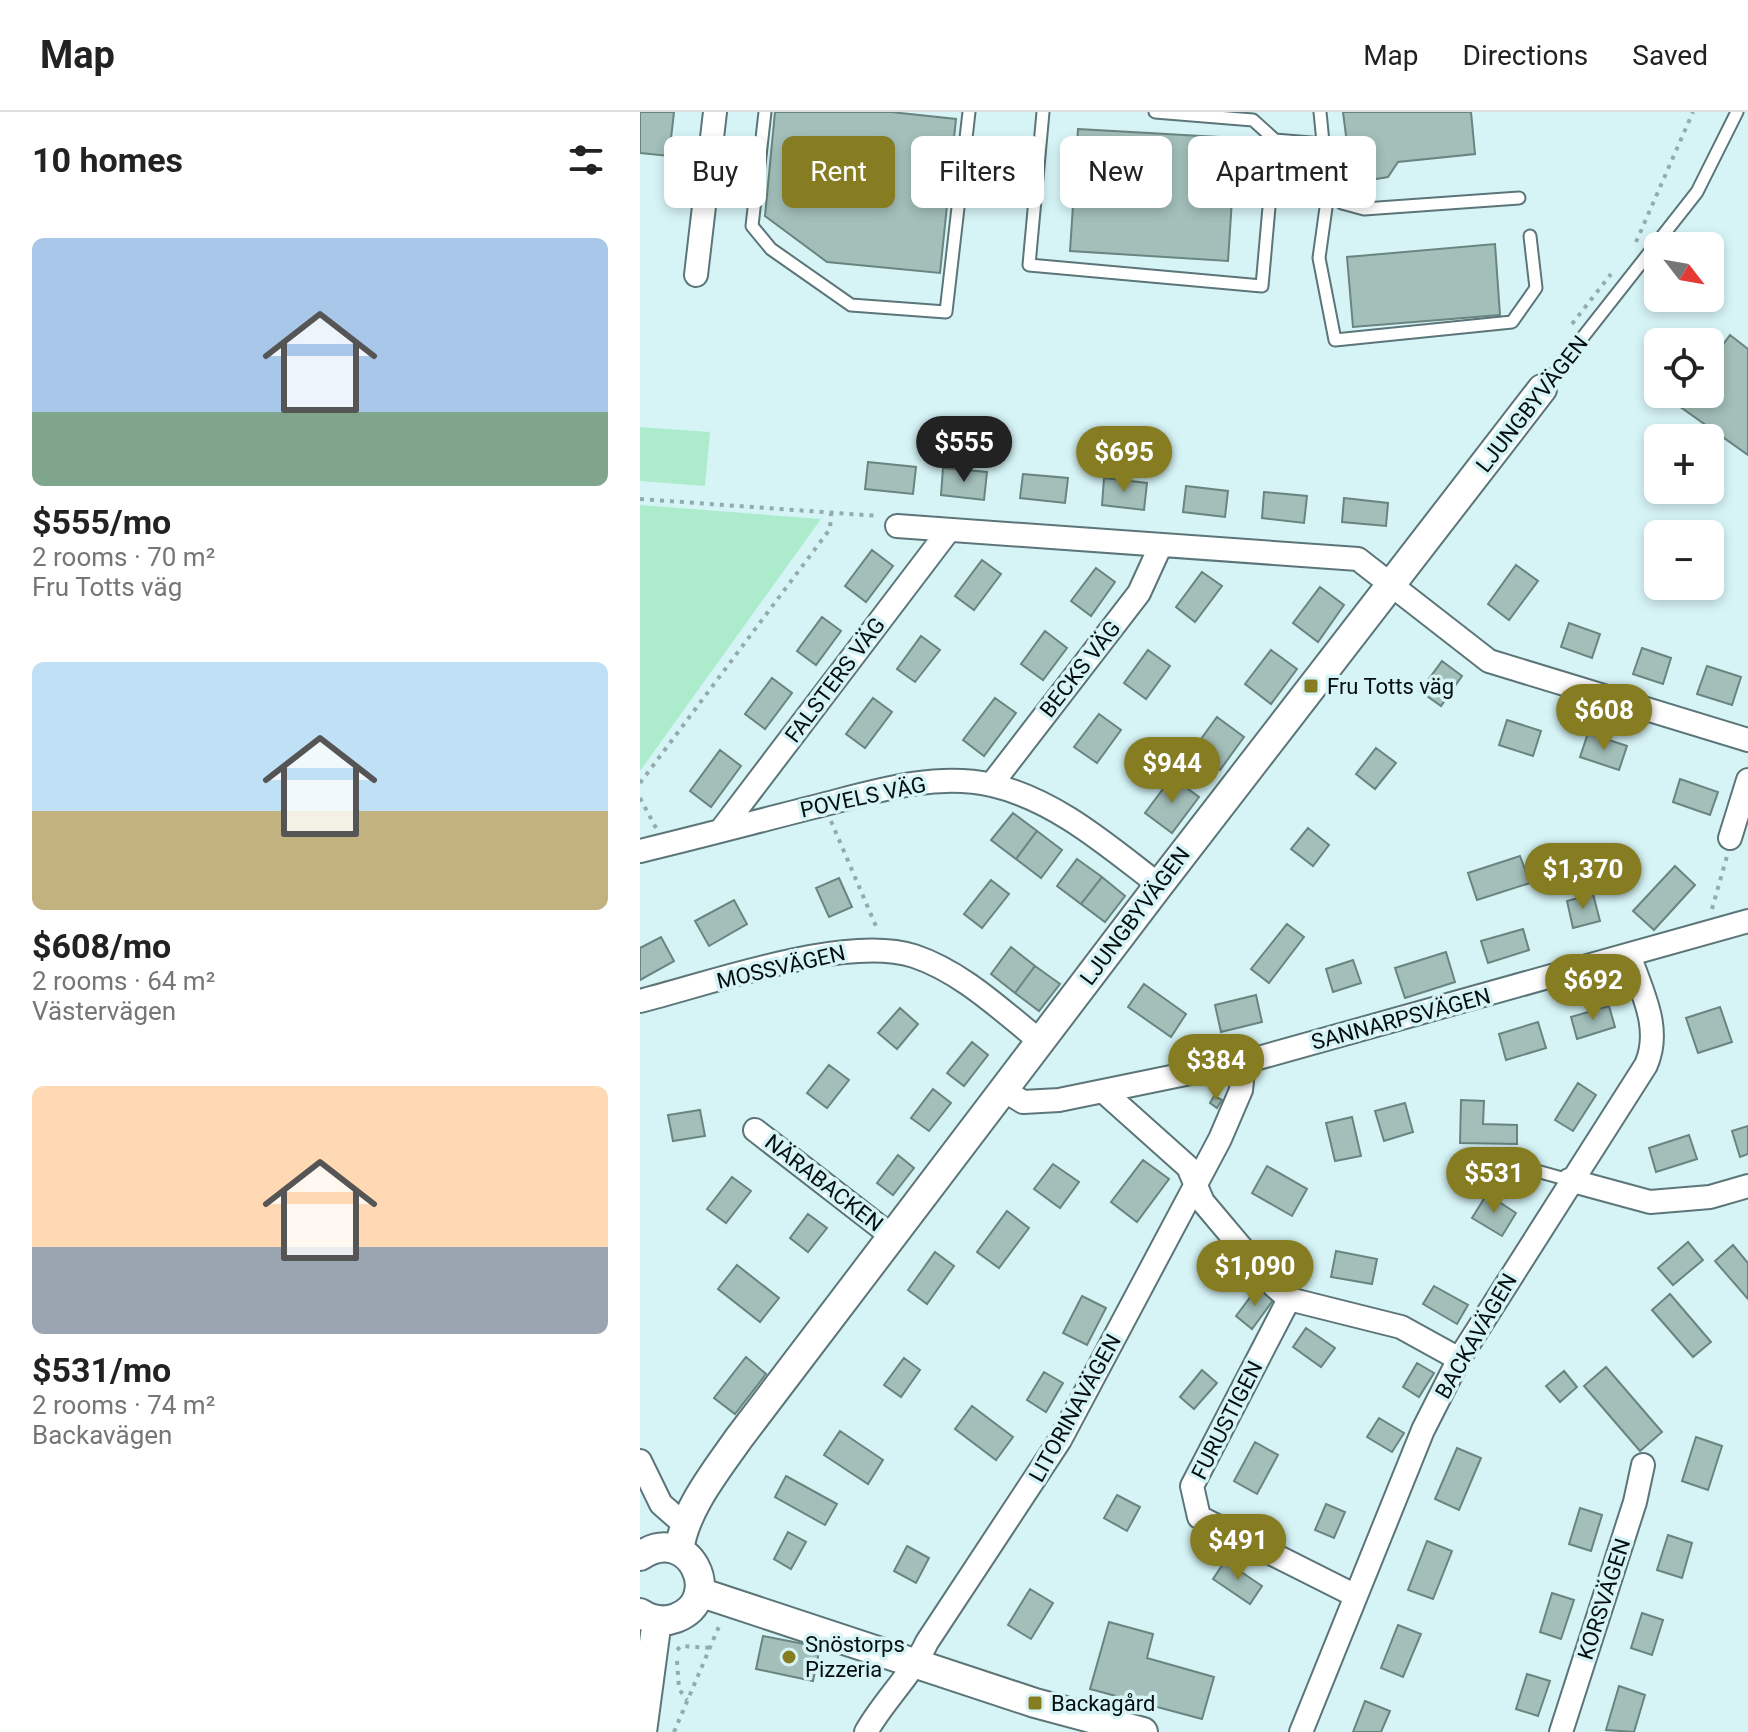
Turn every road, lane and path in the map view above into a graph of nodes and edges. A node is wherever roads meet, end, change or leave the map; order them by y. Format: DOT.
graph roads {
  1 [pos="715,112"];
  2 [pos="765,112"];
  3 [pos="969,112"];
  4 [pos="1043,112"];
  5 [pos="1155,112"];
  6 [pos="1320,112"];
  7 [pos="1693,112"];
  8 [pos="1737,112"];
  9 [pos="712,136"];
  10 [pos="762,136"];
  11 [pos="1271,136"];
  12 [pos="1322,136"];
  13 [pos="1519,198"];
  14 [pos="704,208"];
  15 [pos="753,208"];
  16 [pos="1269,208"];
  17 [pos="1326,208"];
  18 [pos="1360,208"];
  19 [pos="1530,236"];
  20 [pos="1627,254"];
  21 [pos="1617,266"];
  22 [pos="696,275"];
  23 [pos="1569,328"];
  24 [pos="1542,389"];
  25 [pos="640,499"];
  26 [pos="831,514"];
  27 [pos="897,526"];
  28 [pos="949,530"];
  29 [pos="1160,547"];
  30 [pos="1391,583"];
  31 [pos="1748,740"];
  32 [pos="1748,780"];
  33 [pos="640,783"];
  34 [pos="991,785"];
  35 [pos="640,798"];
  36 [pos="825,804"];
  37 [pos="721,830"];
  38 [pos="1730,838"];
  39 [pos="665,845"];
  40 [pos="640,851"];
  41 [pos="1159,885"];
  42 [pos="1748,921"];
  43 [pos="1713,930"];
  44 [pos="882,950"];
  45 [pos="1630,957"];
  46 [pos="640,1001"];
  47 [pos="1040,1041"];
  48 [pos="1244,1062"];
  49 [pos="1005,1091"];
  50 [pos="1103,1091"];
  51 [pos="755,1130"];
  52 [pos="1501,1161"];
  53 [pos="1569,1180"];
  54 [pos="1196,1185"];
  55 [pos="1748,1186"];
  56 [pos="893,1237"];
  57 [pos="1289,1299"];
  58 [pos="1459,1359"];
  59 [pos="640,1461"];
  60 [pos="1643,1465"];
  61 [pos="683,1538"];
  62 [pos="640,1556"];
  63 [pos="699,1592"];
  64 [pos="1354,1595"];
  65 [pos="649,1617"];
  66 [pos="917,1665"];
  67 [pos="687,1700"];
  68 [pos="642,1732"];
  69 [pos="674,1732"];
  70 [pos="866,1732"];
  71 [pos="1143,1732"];
  72 [pos="1301,1732"];
  73 [pos="1561,1732"];
  1 -- 9 [label="street"];
  2 -- 10 [label="lane"];
  3 -- 15 [label="lane"];
  4 -- 16 [label="lane"];
  5 -- 11 [label="lane"];
  6 -- 12 [label="lane"];
  7 -- 20 [label="path"];
  8 -- 24 [label="lane, LJUNGBYVÄGEN"];
  13 -- 18 [label="lane"];
  14 -- 22 [label="street"];
  17 -- 19 [label="lane"];
  21 -- 23 [label="path"];
  24 -- 30 [label="street, LJUNGBYVÄGEN"];
  25 -- 26 [label="path"];
  26 -- 27 [label="path"];
  26 -- 33 [label="path"];
  27 -- 28 [label="street"];
  28 -- 29 [label="street"];
  28 -- 37 [label="street, FALSTERS VÄG"];
  29 -- 30 [label="street"];
  29 -- 34 [label="street, BECKS VÄG"];
  30 -- 31 [label="street"];
  30 -- 41 [label="street, LJUNGBYVÄGEN"];
  32 -- 38 [label="street"];
  34 -- 36 [label="street, POVELS VÄG"];
  34 -- 41 [label="street, POVELS VÄG"];
  35 -- 39 [label="path"];
  36 -- 37 [label="street, POVELS VÄG"];
  36 -- 44 [label="path"];
  37 -- 39 [label="street, POVELS VÄG"];
  38 -- 43 [label="path"];
  39 -- 40 [label="street, POVELS VÄG"];
  41 -- 47 [label="street, LJUNGBYVÄGEN"];
  42 -- 43 [label="street, SANNARPSVÄGEN"];
  43 -- 45 [label="street, SANNARPSVÄGEN"];
  44 -- 46 [label="street, MOSSVÄGEN"];
  44 -- 47 [label="street, MOSSVÄGEN"];
  45 -- 48 [label="street, SANNARPSVÄGEN"];
  45 -- 53 [label="street, BACKAVÄGEN"];
  47 -- 49 [label="street, LJUNGBYVÄGEN"];
  48 -- 50 [label="street, SANNARPSVÄGEN"];
  48 -- 54 [label="street, LITORINAVÄGEN"];
  49 -- 50 [label="street, SANNARPSVÄGEN"];
  49 -- 56 [label="street, LJUNGBYVÄGEN"];
  50 -- 54 [label="street"];
  51 -- 56 [label="street, NÄRABACKEN"];
  52 -- 53 [label="lane"];
  53 -- 55 [label="street"];
  53 -- 58 [label="street, BACKAVÄGEN"];
  54 -- 57 [label="street"];
  54 -- 66 [label="street, LITORINAVÄGEN"];
  56 -- 61 [label="street, LJUNGBYVÄGEN"];
  57 -- 58 [label="street"];
  57 -- 64 [label="street, FURUSTIGEN"];
  58 -- 64 [label="street, BACKAVÄGEN"];
  59 -- 61 [label="street"];
  60 -- 73 [label="street, KORSVÄGEN"];
  61 -- 62 [label="street"];
  61 -- 63 [label="street"];
  63 -- 65 [label="street"];
  63 -- 66 [label="street"];
  64 -- 72 [label="street, BACKAVÄGEN"];
  65 -- 68 [label="street"];
  66 -- 70 [label="street, LITORINAVÄGEN"];
  66 -- 71 [label="street"];
  67 -- 67 [label="path"];
  67 -- 69 [label="path"];
}
